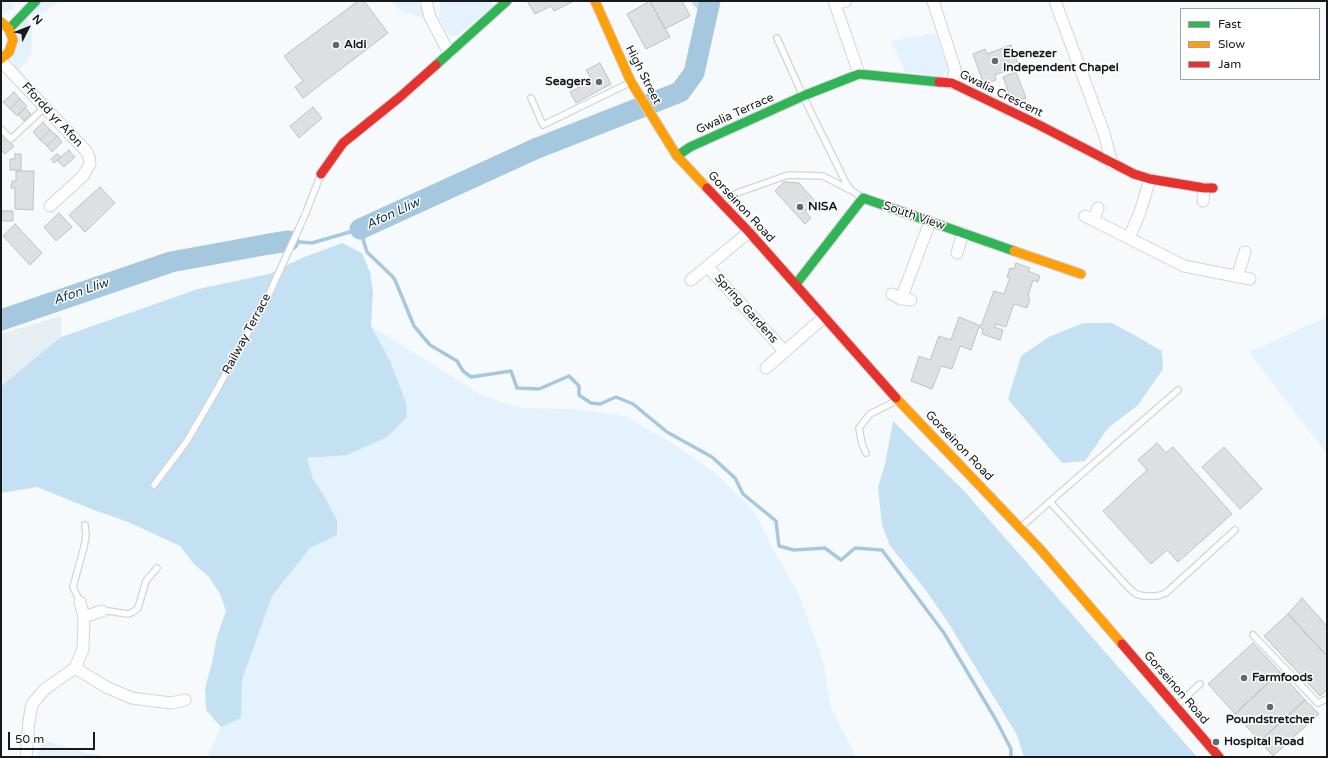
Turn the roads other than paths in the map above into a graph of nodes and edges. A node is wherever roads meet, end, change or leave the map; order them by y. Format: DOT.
graph roads {
  1 [pos="36,1"];
  2 [pos="426,1"];
  3 [pos="507,1"];
  4 [pos="595,1"];
  5 [pos="933,1"];
  6 [pos="1055,1"];
  7 [pos="838,2"];
  8 [pos="1,22"];
  9 [pos="9,29"];
  10 [pos="777,38"];
  11 [pos="449,53"];
  12 [pos="1,60"];
  13 [pos="859,74"];
  14 [pos="952,83"];
  15 [pos="633,86"];
  16 [pos="804,96"];
  17 [pos="531,98"];
  18 [pos="44,108"];
  19 [pos="1,129"];
  20 [pos="677,156"];
  21 [pos="1112,164"];
  22 [pos="321,174"];
  23 [pos="1150,179"];
  24 [pos="1209,188"];
  25 [pos="851,190"];
  26 [pos="863,198"];
  27 [pos="1203,201"];
  28 [pos="722,202"];
  29 [pos="50,206"];
  30 [pos="1098,208"];
  31 [pos="930,222"];
  32 [pos="750,232"];
  33 [pos="963,234"];
  34 [pos="1129,238"];
  35 [pos="1244,252"];
  36 [pos="957,253"];
  37 [pos="707,266"];
  38 [pos="1081,274"];
  39 [pos="1237,277"];
  40 [pos="1250,279"];
  41 [pos="691,280"];
  42 [pos="796,284"];
  43 [pos="901,298"];
  44 [pos="824,317"];
  45 [pos="785,352"];
  46 [pos="766,368"];
  47 [pos="1178,390"];
  48 [pos="898,400"];
  49 [pos="866,453"];
  50 [pos="154,484"];
  51 [pos="1050,502"];
  52 [pos="86,525"];
  53 [pos="1020,528"];
  54 [pos="1235,530"];
  55 [pos="157,568"];
  56 [pos="80,602"];
  57 [pos="102,611"];
  58 [pos="84,617"];
  59 [pos="1253,635"];
  60 [pos="75,668"];
  61 [pos="1200,684"];
  62 [pos="1327,698"];
  63 [pos="185,700"];
  64 [pos="1176,706"];
  65 [pos="26,757"];
  66 [pos="1219,757"];
  1 -- 9 [label="street"];
  2 -- 11 [label="street"];
  3 -- 11 [label="street"];
  4 -- 15 [label="street, High Street"];
  5 -- 14 [label="street"];
  6 -- 21 [label="street"];
  7 -- 13 [label="street"];
  8 -- 9 [label="street"];
  9 -- 12 [label="street"];
  10 -- 16 [label="lane"];
  11 -- 22 [label="street"];
  12 -- 18 [label="street, Ffordd yr Afon"];
  13 -- 14 [label="street, Gwalia Crescent"];
  13 -- 16 [label="street, Gwalia Crescent"];
  14 -- 21 [label="street, Gwalia Crescent"];
  15 -- 17 [label="lane"];
  15 -- 20 [label="street, High Street"];
  16 -- 20 [label="street, Gwalia Terrace"];
  16 -- 25 [label="lane"];
  18 -- 19 [label="lane"];
  18 -- 29 [label="street, Ffordd yr Afon"];
  20 -- 28 [label="street, Gorseinon Road"];
  21 -- 23 [label="street, Gwalia Crescent"];
  22 -- 50 [label="lane, Railway Terrace"];
  23 -- 24 [label="street, Gwalia Crescent"];
  23 -- 34 [label="street"];
  24 -- 27 [label="street"];
  25 -- 26 [label="lane"];
  25 -- 28 [label="lane"];
  26 -- 31 [label="street, South View"];
  26 -- 42 [label="street"];
  28 -- 32 [label="street, Gorseinon Road"];
  30 -- 34 [label="street"];
  31 -- 33 [label="street, South View"];
  31 -- 43 [label="street"];
  32 -- 37 [label="street, Spring Gardens"];
  32 -- 42 [label="street, Gorseinon Road"];
  33 -- 36 [label="street"];
  33 -- 38 [label="street, South View"];
  34 -- 39 [label="street"];
  35 -- 39 [label="street"];
  37 -- 41 [label="street, Spring Gardens"];
  37 -- 45 [label="street, Spring Gardens"];
  39 -- 40 [label="street"];
  42 -- 44 [label="street, Gorseinon Road"];
  44 -- 45 [label="street, Spring Gardens"];
  44 -- 48 [label="street, Gorseinon Road"];
  45 -- 46 [label="street, Spring Gardens"];
  47 -- 51 [label="lane"];
  48 -- 49 [label="lane"];
  48 -- 53 [label="street, Gorseinon Road"];
  51 -- 53 [label="lane"];
  51 -- 54 [label="lane"];
  52 -- 56 [label="lane"];
  53 -- 64 [label="street, Gorseinon Road"];
  55 -- 57 [label="lane"];
  56 -- 58 [label="street"];
  57 -- 58 [label="street"];
  58 -- 60 [label="street"];
  59 -- 62 [label="lane"];
  60 -- 63 [label="street"];
  60 -- 65 [label="street"];
  61 -- 64 [label="lane"];
  64 -- 66 [label="street, Gorseinon Road"];
}
